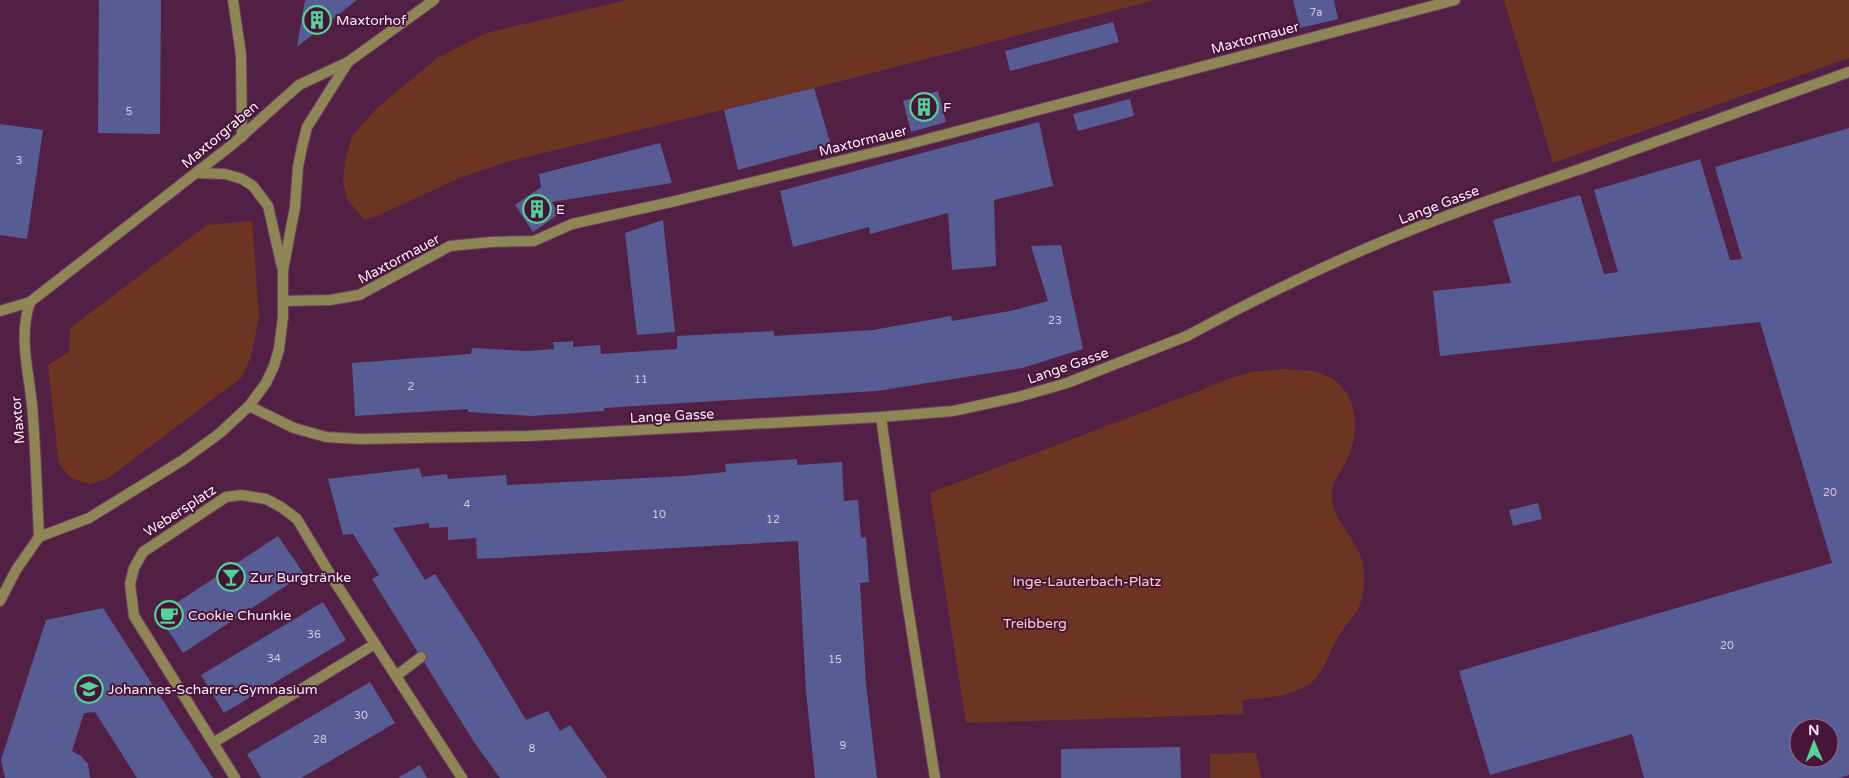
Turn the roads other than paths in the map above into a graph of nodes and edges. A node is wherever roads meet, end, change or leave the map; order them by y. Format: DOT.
graph roads {
  1 [pos="232,0"];
  2 [pos="434,0"];
  3 [pos="1455,0"];
  4 [pos="348,62"];
  5 [pos="1849,72"];
  6 [pos="242,137"];
  7 [pos="197,173"];
  8 [pos="283,270"];
  9 [pos="284,301"];
  10 [pos="30,302"];
  11 [pos="0,311"];
  12 [pos="249,406"];
  13 [pos="881,417"];
  14 [pos="39,536"];
  15 [pos="0,601"];
  16 [pos="375,644"];
  17 [pos="421,657"];
  18 [pos="396,676"];
  19 [pos="213,743"];
  20 [pos="235,778"];
  21 [pos="462,778"];
  22 [pos="935,778"];
  1 -- 6 [label="street"];
  2 -- 4 [label="street, Maxtorgraben"];
  3 -- 9 [label="street, Maxtormauer"];
  4 -- 6 [label="street, Maxtorgraben"];
  4 -- 8 [label="street"];
  5 -- 13 [label="street, Lange Gasse"];
  6 -- 7 [label="street, Maxtorgraben"];
  7 -- 8 [label="street"];
  7 -- 10 [label="street, Maxtorgraben"];
  8 -- 9 [label="street"];
  9 -- 12 [label="street"];
  10 -- 11 [label="street"];
  10 -- 14 [label="street, Maxtor"];
  12 -- 13 [label="street, Lange Gasse"];
  12 -- 14 [label="street"];
  13 -- 22 [label="street"];
  14 -- 15 [label="street"];
  16 -- 18 [label="street, Webersplatz"];
  16 -- 19 [label="street"];
  16 -- 19 [label="street, Webersplatz"];
  17 -- 18 [label="street"];
  18 -- 21 [label="street, Webersplatz"];
  19 -- 20 [label="street, Webersplatz"];
}
